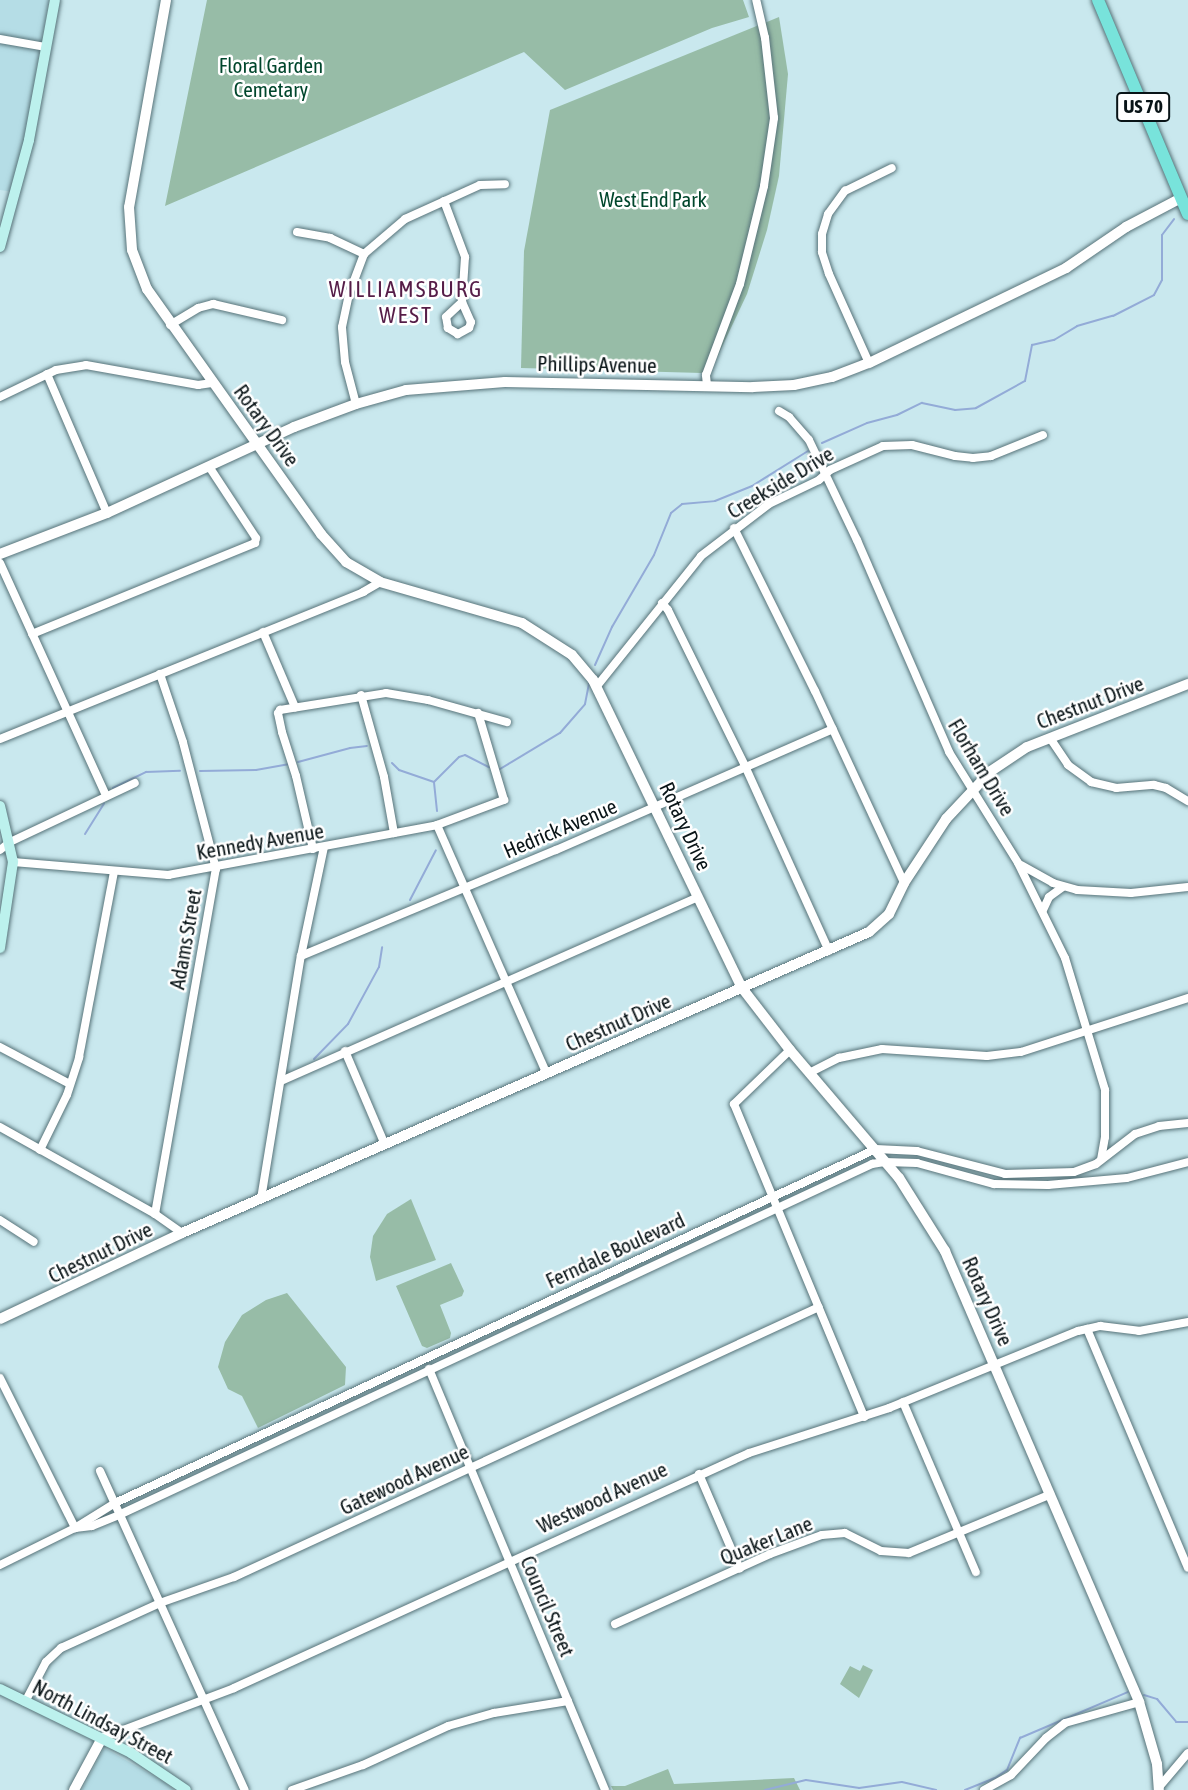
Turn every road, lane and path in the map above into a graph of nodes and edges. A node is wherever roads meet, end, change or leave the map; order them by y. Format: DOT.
graph roads {
  1 [pos="55,0"];
  2 [pos="166,0"];
  3 [pos="756,0"];
  4 [pos="1098,0"];
  5 [pos="0,39"];
  6 [pos="46,47"];
  7 [pos="892,168"];
  8 [pos="505,184"];
  9 [pos="1181,198"];
  10 [pos="444,201"];
  11 [pos="1188,214"];
  12 [pos="297,232"];
  13 [pos="0,247"];
  14 [pos="364,254"];
  15 [pos="462,302"];
  16 [pos="282,320"];
  17 [pos="170,325"];
  18 [pos="869,363"];
  19 [pos="47,374"];
  20 [pos="212,383"];
  21 [pos="707,385"];
  22 [pos="0,397"];
  23 [pos="356,404"];
  24 [pos="779,411"];
  25 [pos="1043,435"];
  26 [pos="258,444"];
  27 [pos="210,468"];
  28 [pos="826,475"];
  29 [pos="107,513"];
  30 [pos="734,528"];
  31 [pos="0,554"];
  32 [pos="0,563"];
  33 [pos="380,582"];
  34 [pos="662,603"];
  35 [pos="263,632"];
  36 [pos="32,634"];
  37 [pos="160,674"];
  38 [pos="1188,684"];
  39 [pos="597,686"];
  40 [pos="361,695"];
  41 [pos="295,706"];
  42 [pos="68,712"];
  43 [pos="478,713"];
  44 [pos="507,722"];
  45 [pos="833,729"];
  46 [pos="1051,738"];
  47 [pos="0,739"];
  48 [pos="744,766"];
  49 [pos="135,783"];
  50 [pos="971,791"];
  51 [pos="106,796"];
  52 [pos="1188,801"];
  53 [pos="656,805"];
  54 [pos="0,806"];
  55 [pos="437,825"];
  56 [pos="394,833"];
  57 [pos="10,842"];
  58 [pos="324,847"];
  59 [pos="313,849"];
  60 [pos="0,850"];
  61 [pos="13,862"];
  62 [pos="1018,863"];
  63 [pos="215,867"];
  64 [pos="114,872"];
  65 [pos="904,883"];
  66 [pos="464,887"];
  67 [pos="1063,887"];
  68 [pos="1188,887"];
  69 [pos="698,897"];
  70 [pos="1043,911"];
  71 [pos="0,948"];
  72 [pos="828,951"];
  73 [pos="301,956"];
  74 [pos="506,981"];
  75 [pos="741,988"];
  76 [pos="1188,998"];
  77 [pos="1089,1030"];
  78 [pos="0,1047"];
  79 [pos="790,1050"];
  80 [pos="345,1051"];
  81 [pos="809,1073"];
  82 [pos="547,1074"];
  83 [pos="281,1081"];
  84 [pos="70,1084"];
  85 [pos="1188,1123"];
  86 [pos="3,1129"];
  87 [pos="0,1139"];
  88 [pos="385,1145"];
  89 [pos="876,1149"];
  90 [pos="40,1150"];
  91 [pos="1101,1160"];
  92 [pos="885,1161"];
  93 [pos="1188,1162"];
  94 [pos="1074,1172"];
  95 [pos="1076,1183"];
  96 [pos="772,1197"];
  97 [pos="261,1199"];
  98 [pos="778,1208"];
  99 [pos="155,1214"];
  100 [pos="0,1220"];
  101 [pos="182,1233"];
  102 [pos="34,1242"];
  103 [pos="819,1307"];
  104 [pos="0,1319"];
  105 [pos="1188,1322"];
  106 [pos="1087,1329"];
  107 [pos="425,1359"];
  108 [pos="995,1365"];
  109 [pos="430,1371"];
  110 [pos="0,1378"];
  111 [pos="903,1402"];
  112 [pos="864,1417"];
  113 [pos="470,1467"];
  114 [pos="100,1471"];
  115 [pos="699,1474"];
  116 [pos="1049,1495"];
  117 [pos="115,1503"];
  118 [pos="121,1514"];
  119 [pos="75,1528"];
  120 [pos="960,1533"];
  121 [pos="509,1561"];
  122 [pos="0,1565"];
  123 [pos="1188,1568"];
  124 [pos="740,1569"];
  125 [pos="976,1572"];
  126 [pos="160,1603"];
  127 [pos="615,1623"];
  128 [pos="0,1689"];
  129 [pos="203,1700"];
  130 [pos="568,1701"];
  131 [pos="25,1702"];
  132 [pos="1139,1702"];
  133 [pos="102,1738"];
  134 [pos="1188,1753"];
  135 [pos="1159,1788"];
  136 [pos="74,1790"];
  137 [pos="187,1790"];
  138 [pos="245,1790"];
  139 [pos="292,1790"];
  140 [pos="605,1790"];
  141 [pos="984,1790"];
  1 -- 6 [label="main road"];
  2 -- 17 [label="street, Rotary Drive"];
  3 -- 21 [label="street"];
  4 -- 9 [label="main road, US 70"];
  5 -- 6 [label="street"];
  6 -- 13 [label="main road"];
  7 -- 18 [label="street"];
  8 -- 10 [label="street"];
  9 -- 11 [label="main road, US 70"];
  9 -- 18 [label="street, Phillips Avenue"];
  10 -- 14 [label="street"];
  10 -- 15 [label="street"];
  12 -- 14 [label="street"];
  14 -- 23 [label="street"];
  16 -- 17 [label="street"];
  17 -- 20 [label="street, Rotary Drive"];
  18 -- 21 [label="street, Phillips Avenue"];
  19 -- 20 [label="street"];
  19 -- 22 [label="street"];
  19 -- 29 [label="street"];
  20 -- 26 [label="street, Rotary Drive"];
  21 -- 23 [label="street, Phillips Avenue"];
  23 -- 26 [label="street, Phillips Avenue"];
  24 -- 28 [label="street, Florham Drive"];
  25 -- 28 [label="street, Creekside Drive"];
  26 -- 27 [label="street, Phillips Avenue"];
  26 -- 33 [label="street, Rotary Drive"];
  27 -- 29 [label="street, Phillips Avenue"];
  27 -- 36 [label="street"];
  28 -- 30 [label="street, Creekside Drive"];
  28 -- 50 [label="street, Florham Drive"];
  29 -- 31 [label="street, Phillips Avenue"];
  30 -- 34 [label="street, Creekside Drive"];
  30 -- 45 [label="street"];
  32 -- 36 [label="street"];
  33 -- 35 [label="street"];
  33 -- 39 [label="street, Rotary Drive"];
  34 -- 39 [label="street, Creekside Drive"];
  34 -- 48 [label="street"];
  35 -- 37 [label="street"];
  35 -- 41 [label="street"];
  36 -- 42 [label="street"];
  37 -- 42 [label="street"];
  37 -- 63 [label="street, Adams Street"];
  38 -- 46 [label="street, Chestnut Drive"];
  39 -- 53 [label="street, Rotary Drive"];
  40 -- 41 [label="street"];
  40 -- 43 [label="street"];
  40 -- 56 [label="street"];
  41 -- 59 [label="street"];
  42 -- 47 [label="street"];
  42 -- 51 [label="street"];
  43 -- 44 [label="street"];
  43 -- 55 [label="street, Kennedy Avenue"];
  45 -- 48 [label="street, Hedrick Avenue"];
  45 -- 65 [label="street"];
  46 -- 50 [label="street, Chestnut Drive"];
  46 -- 52 [label="street"];
  48 -- 53 [label="street, Hedrick Avenue"];
  48 -- 72 [label="street"];
  49 -- 51 [label="street"];
  50 -- 62 [label="street, Florham Drive"];
  50 -- 65 [label="street, Chestnut Drive"];
  51 -- 57 [label="street"];
  53 -- 66 [label="street, Hedrick Avenue"];
  53 -- 69 [label="street, Rotary Drive"];
  54 -- 57 [label="main road"];
  55 -- 56 [label="street, Kennedy Avenue"];
  55 -- 66 [label="street"];
  56 -- 58 [label="street, Kennedy Avenue"];
  57 -- 60 [label="street"];
  57 -- 61 [label="main road"];
  58 -- 59 [label="street, Kennedy Avenue"];
  58 -- 73 [label="street"];
  59 -- 63 [label="street, Kennedy Avenue"];
  61 -- 64 [label="street, Kennedy Avenue"];
  61 -- 71 [label="main road"];
  62 -- 67 [label="street"];
  62 -- 70 [label="street, Florham Drive"];
  63 -- 64 [label="street, Kennedy Avenue"];
  63 -- 99 [label="street, Adams Street"];
  64 -- 84 [label="street"];
  65 -- 72 [label="street, Chestnut Drive"];
  66 -- 73 [label="street, Hedrick Avenue"];
  66 -- 74 [label="street"];
  67 -- 68 [label="street"];
  67 -- 70 [label="street"];
  69 -- 74 [label="street"];
  69 -- 75 [label="street, Rotary Drive"];
  70 -- 77 [label="street, Florham Drive"];
  72 -- 75 [label="street, Chestnut Drive"];
  73 -- 83 [label="street"];
  74 -- 80 [label="street"];
  74 -- 82 [label="street"];
  75 -- 79 [label="street, Rotary Drive"];
  75 -- 82 [label="street, Chestnut Drive"];
  76 -- 77 [label="street"];
  77 -- 81 [label="street"];
  77 -- 91 [label="street, Florham Drive"];
  78 -- 84 [label="street"];
  79 -- 81 [label="street, Rotary Drive"];
  79 -- 96 [label="street"];
  80 -- 83 [label="street"];
  80 -- 88 [label="street"];
  81 -- 89 [label="street, Rotary Drive"];
  82 -- 88 [label="street, Chestnut Drive"];
  83 -- 97 [label="street"];
  84 -- 90 [label="street"];
  85 -- 91 [label="street, Ferndale Boulevard"];
  86 -- 87 [label="street"];
  86 -- 90 [label="street"];
  88 -- 97 [label="street, Chestnut Drive"];
  89 -- 92 [label="street, Rotary Drive"];
  89 -- 94 [label="street, Ferndale Boulevard"];
  89 -- 96 [label="street, Ferndale Boulevard"];
  90 -- 99 [label="street"];
  91 -- 94 [label="street, Ferndale Boulevard"];
  92 -- 95 [label="street, Ferndale Boulevard"];
  92 -- 98 [label="street, Ferndale Boulevard"];
  92 -- 108 [label="street, Rotary Drive"];
  93 -- 95 [label="street, Ferndale Boulevard"];
  94 -- 95 [label="street"];
  96 -- 98 [label="street"];
  96 -- 107 [label="street, Ferndale Boulevard"];
  97 -- 101 [label="street, Chestnut Drive"];
  98 -- 103 [label="street"];
  98 -- 109 [label="street, Ferndale Boulevard"];
  99 -- 101 [label="street"];
  100 -- 102 [label="street"];
  101 -- 104 [label="street, Chestnut Drive"];
  103 -- 112 [label="street"];
  103 -- 113 [label="street, Gatewood Avenue"];
  105 -- 106 [label="street, Westwood Avenue"];
  106 -- 108 [label="street, Westwood Avenue"];
  106 -- 123 [label="street"];
  107 -- 109 [label="street, Council Street"];
  107 -- 117 [label="street, Ferndale Boulevard"];
  108 -- 111 [label="street, Westwood Avenue"];
  108 -- 116 [label="street, Rotary Drive"];
  109 -- 113 [label="street, Council Street"];
  109 -- 118 [label="street, Ferndale Boulevard"];
  110 -- 119 [label="street"];
  111 -- 112 [label="street, Westwood Avenue"];
  111 -- 120 [label="street"];
  112 -- 115 [label="street, Westwood Avenue"];
  113 -- 121 [label="street, Council Street"];
  113 -- 126 [label="street, Gatewood Avenue"];
  114 -- 117 [label="street"];
  115 -- 121 [label="street, Westwood Avenue"];
  115 -- 124 [label="street"];
  116 -- 120 [label="street, Quaker Lane"];
  116 -- 132 [label="street, Rotary Drive"];
  117 -- 118 [label="street"];
  117 -- 119 [label="street, Ferndale Boulevard"];
  118 -- 119 [label="street, Ferndale Boulevard"];
  118 -- 126 [label="street"];
  119 -- 122 [label="street, Ferndale Boulevard"];
  120 -- 124 [label="street, Quaker Lane"];
  120 -- 125 [label="street"];
  121 -- 129 [label="street, Westwood Avenue"];
  121 -- 130 [label="street, Council Street"];
  124 -- 127 [label="street, Quaker Lane"];
  126 -- 129 [label="street"];
  126 -- 131 [label="street, Gatewood Avenue"];
  128 -- 131 [label="main road, North Lindsay Street"];
  129 -- 133 [label="street, Westwood Avenue"];
  129 -- 138 [label="street"];
  130 -- 139 [label="street"];
  130 -- 140 [label="street, Council Street"];
  131 -- 133 [label="main road, North Lindsay Street"];
  132 -- 135 [label="street, Rotary Drive"];
  132 -- 141 [label="street"];
  133 -- 136 [label="street"];
  133 -- 137 [label="main road, North Lindsay Street"];
  134 -- 135 [label="street"];
}
